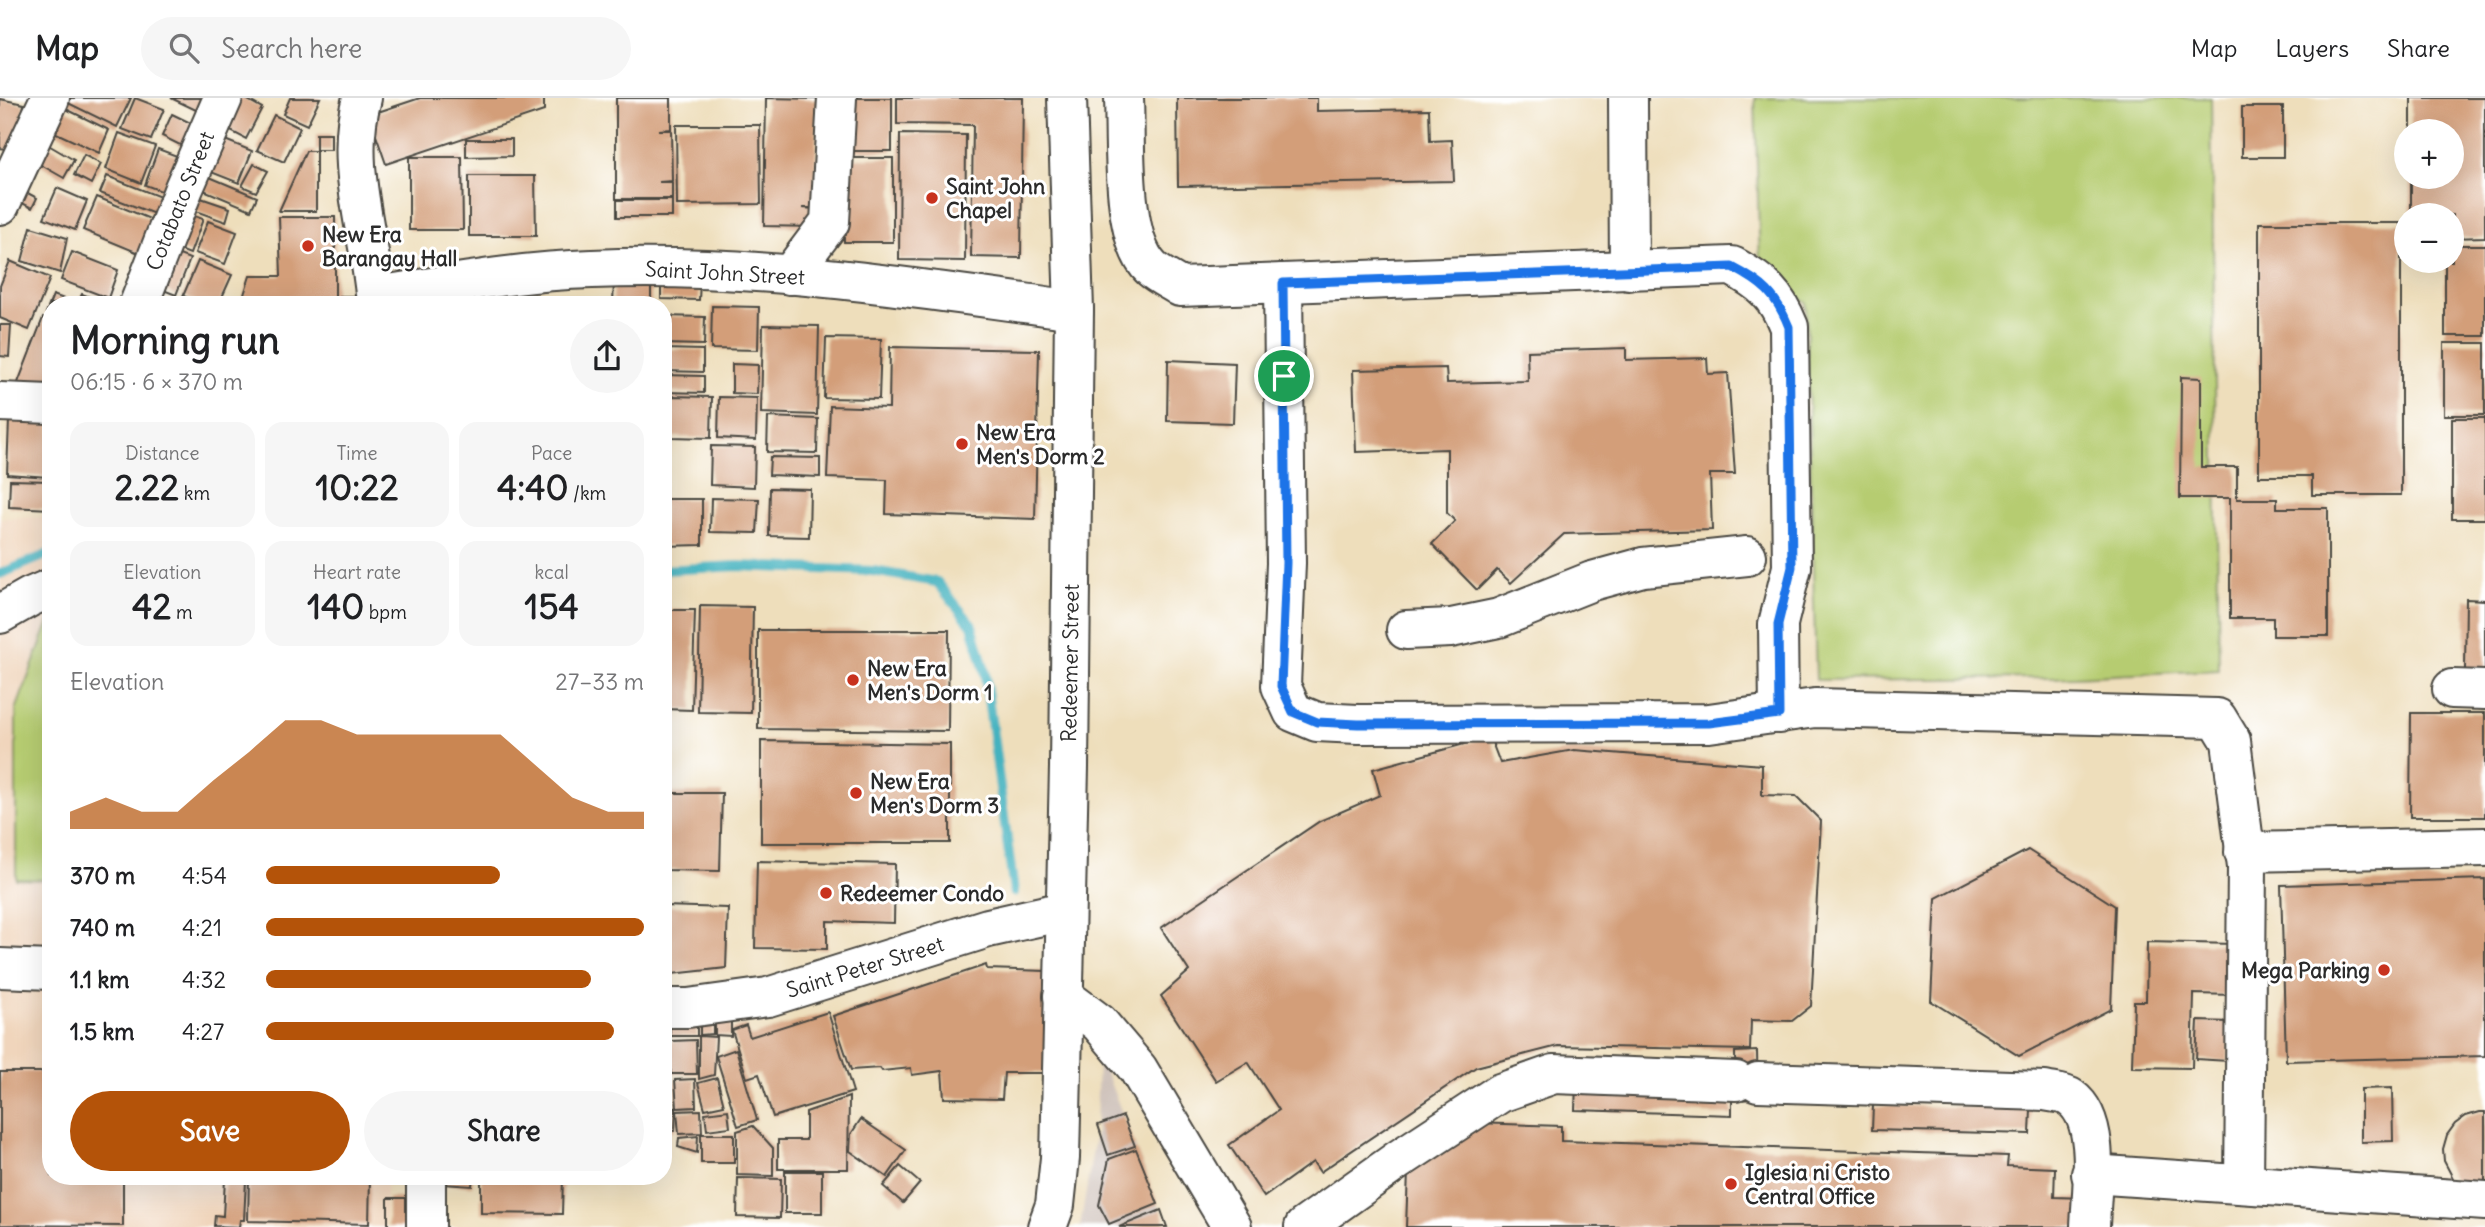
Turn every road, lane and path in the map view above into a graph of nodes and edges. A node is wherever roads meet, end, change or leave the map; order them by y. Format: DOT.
graph roads {
  1 [pos="50,98"];
  2 [pos="223,98"];
  3 [pos="362,98"];
  4 [pos="837,98"];
  5 [pos="1068,98"];
  6 [pos="1124,98"];
  7 [pos="1628,98"];
  8 [pos="0,205"];
  9 [pos="1629,271"];
  10 [pos="790,275"];
  11 [pos="1283,283"];
  12 [pos="142,296"];
  13 [pos="375,296"];
  14 [pos="398,296"];
  15 [pos="1074,310"];
  16 [pos="0,402"];
  17 [pos="42,404"];
  18 [pos="1747,556"];
  19 [pos="42,592"];
  20 [pos="0,614"];
  21 [pos="1406,630"];
  22 [pos="1779,714"];
  23 [pos="2485,847"];
  24 [pos="2244,852"];
  25 [pos="1064,911"];
  26 [pos="0,968"];
  27 [pos="42,970"];
  28 [pos="1063,996"];
  29 [pos="672,1008"];
  30 [pos="2091,1174"];
  31 [pos="2244,1184"];
  32 [pos="426,1185"];
  33 [pos="2485,1201"];
  34 [pos="426,1227"];
  35 [pos="1046,1227"];
  36 [pos="1232,1227"];
  37 [pos="1304,1227"];
  38 [pos="2090,1227"];
  1 -- 8 [label="street"];
  2 -- 12 [label="street, Cotabato Street"];
  3 -- 13 [label="street"];
  4 -- 10 [label="street"];
  5 -- 15 [label="street, Redeemer Street"];
  6 -- 11 [label="street"];
  7 -- 9 [label="street"];
  9 -- 11 [label="street"];
  9 -- 22 [label="street"];
  10 -- 14 [label="street, Saint John Street"];
  10 -- 15 [label="street, Saint John Street"];
  11 -- 22 [label="street"];
  15 -- 25 [label="street, Redeemer Street"];
  16 -- 17 [label="street"];
  18 -- 21 [label="street"];
  19 -- 20 [label="street"];
  22 -- 24 [label="street"];
  23 -- 24 [label="street"];
  24 -- 31 [label="street"];
  25 -- 28 [label="street, Redeemer Street"];
  25 -- 29 [label="street, Saint Peter Street"];
  26 -- 27 [label="street"];
  28 -- 35 [label="street, Redeemer Street"];
  28 -- 36 [label="street"];
  30 -- 31 [label="street"];
  30 -- 37 [label="street"];
  30 -- 38 [label="street"];
  31 -- 33 [label="street"];
  32 -- 34 [label="street"];
}
